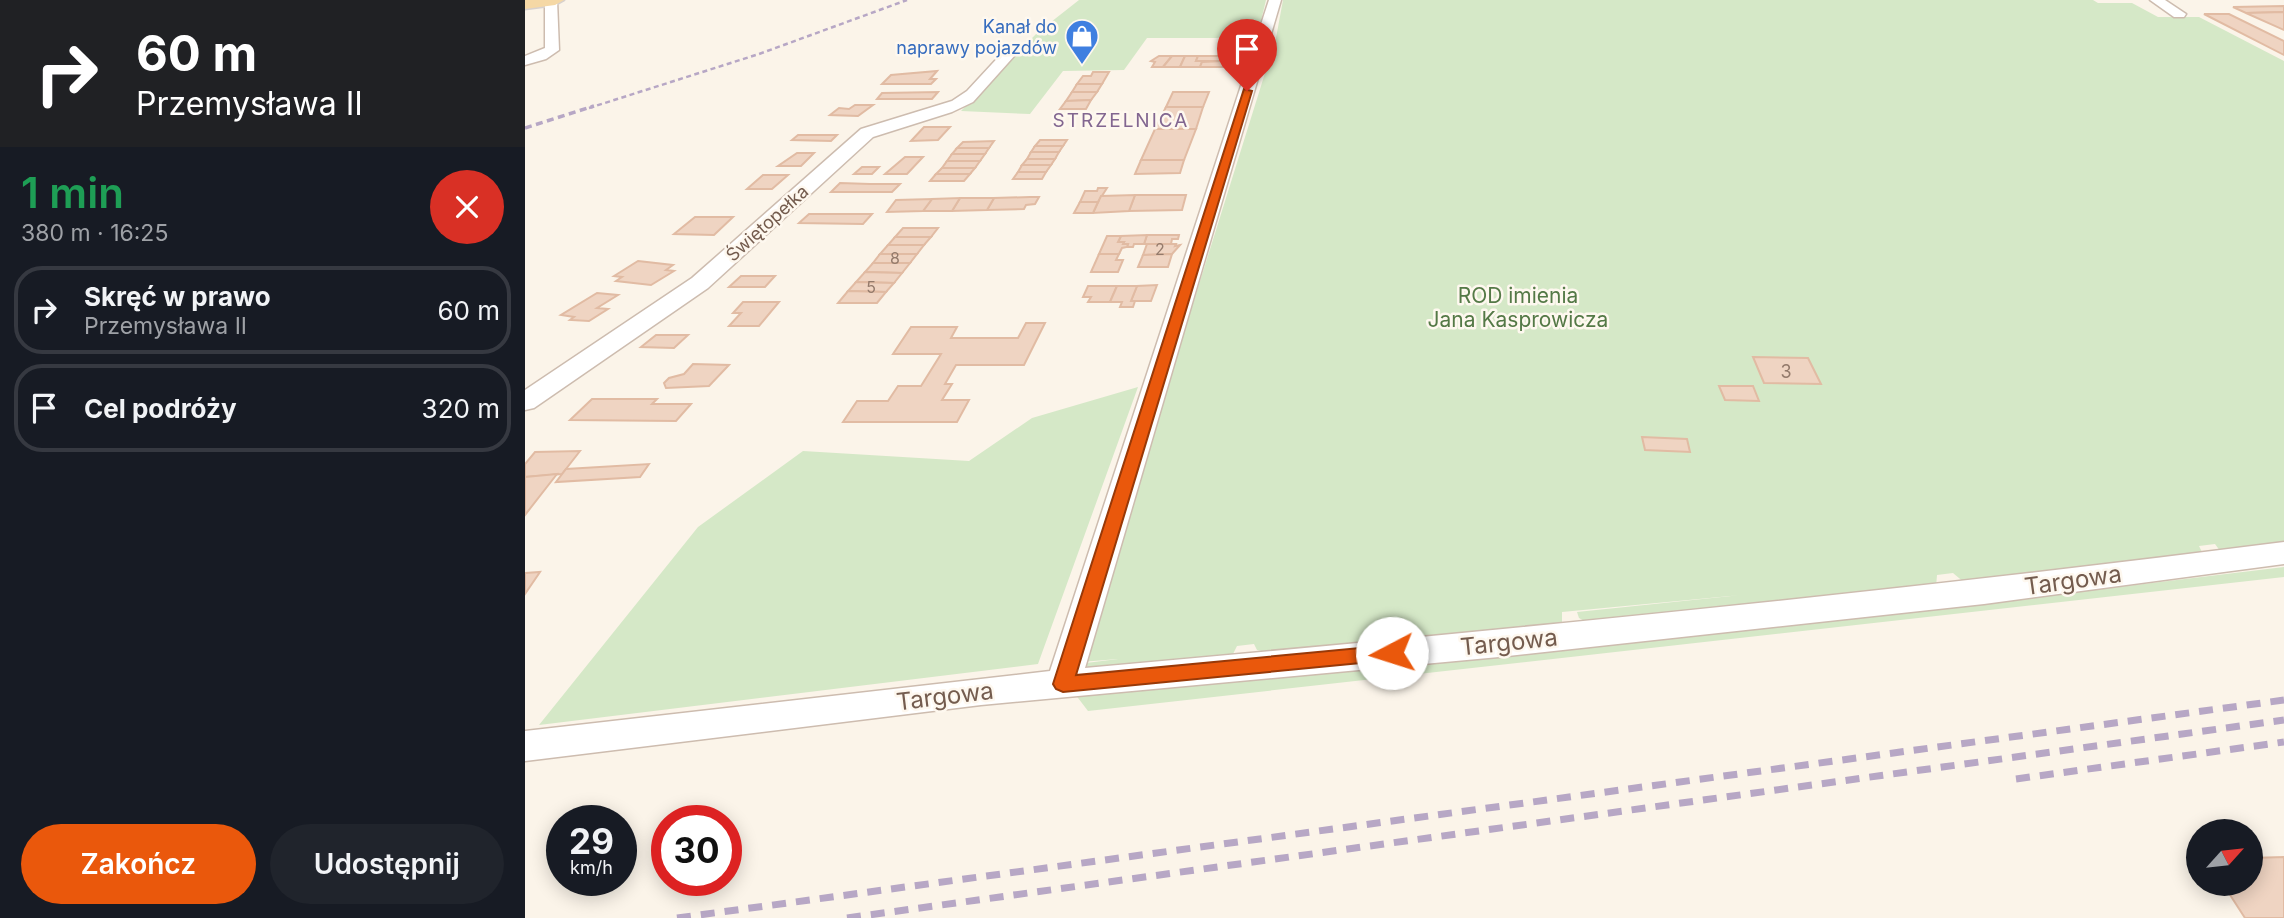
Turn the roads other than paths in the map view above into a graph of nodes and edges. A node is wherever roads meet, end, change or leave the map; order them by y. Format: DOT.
graph roads {
  1 [pos="553,0"];
  2 [pos="1275,0"];
  3 [pos="2156,0"];
  4 [pos="525,4"];
  5 [pos="2179,14"];
  6 [pos="1009,54"];
  7 [pos="525,61"];
  8 [pos="525,402"];
  9 [pos="2284,553"];
  10 [pos="1063,684"];
  11 [pos="525,746"];
  1 -- 4 [label="main road"];
  1 -- 7 [label="street"];
  2 -- 10 [label="street"];
  3 -- 5 [label="street"];
  6 -- 8 [label="street, Świętopełka"];
  9 -- 10 [label="street, Targowa"];
  10 -- 11 [label="street, Targowa"];
}
